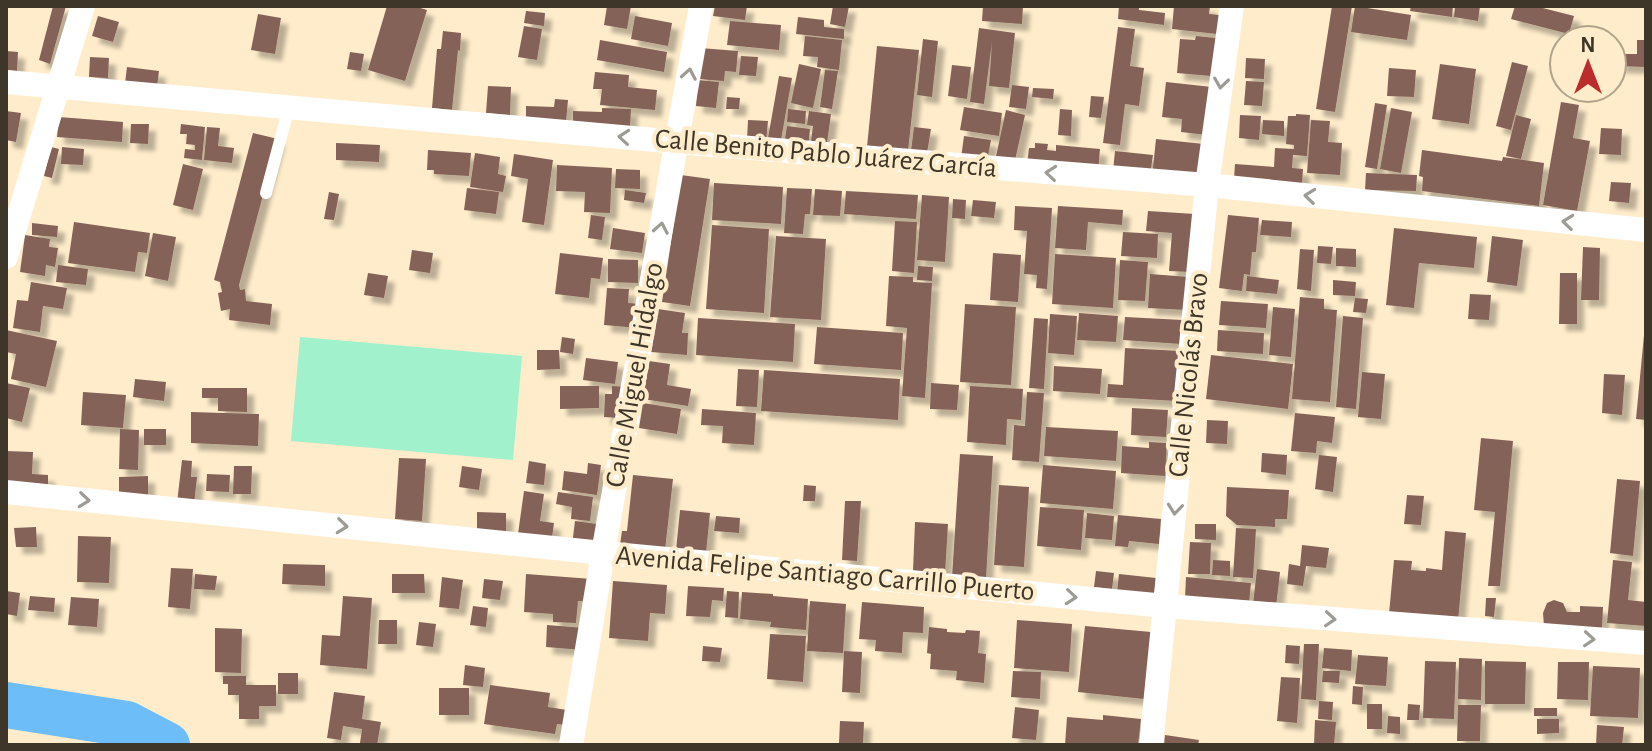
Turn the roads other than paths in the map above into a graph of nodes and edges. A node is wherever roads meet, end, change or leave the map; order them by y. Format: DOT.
graph roads {
  1 [pos="83,6"];
  2 [pos="701,6"];
  3 [pos="1232,6"];
  4 [pos="6,82"];
  5 [pos="59,88"];
  6 [pos="289,107"];
  7 [pos="677,142"];
  8 [pos="1207,185"];
  9 [pos="266,193"];
  10 [pos="1646,230"];
  11 [pos="6,257"];
  12 [pos="6,492"];
  13 [pos="603,553"];
  14 [pos="1166,606"];
  15 [pos="1646,643"];
  16 [pos="571,745"];
  17 [pos="1151,745"];
  1 -- 5 [label="street"];
  7 -- 2 [label="street, Calle Miguel Hidalgo, one-way"];
  3 -- 8 [label="street, Calle Nicolás Bravo, one-way"];
  4 -- 5 [label="street, Calle Benito Pablo Juárez García"];
  5 -- 6 [label="street, Calle Benito Pablo Juárez García"];
  5 -- 11 [label="street"];
  7 -- 6 [label="street, Calle Benito Pablo Juárez García, one-way"];
  6 -- 9 [label="lane"];
  8 -- 7 [label="street, Calle Benito Pablo Juárez García, one-way"];
  13 -- 7 [label="street, Calle Miguel Hidalgo, one-way"];
  10 -- 8 [label="street, Calle Benito Pablo Juárez García, one-way"];
  8 -- 14 [label="street, Calle Nicolás Bravo, one-way"];
  12 -- 13 [label="street, Avenida Felipe Santiago Carrillo Puerto, one-way"];
  13 -- 14 [label="street, Avenida Felipe Santiago Carrillo Puerto, one-way"];
  13 -- 16 [label="street, Calle Miguel Hidalgo"];
  14 -- 15 [label="street, Avenida Felipe Santiago Carrillo Puerto, one-way"];
  14 -- 17 [label="street, Calle Nicolás Bravo"];
}
